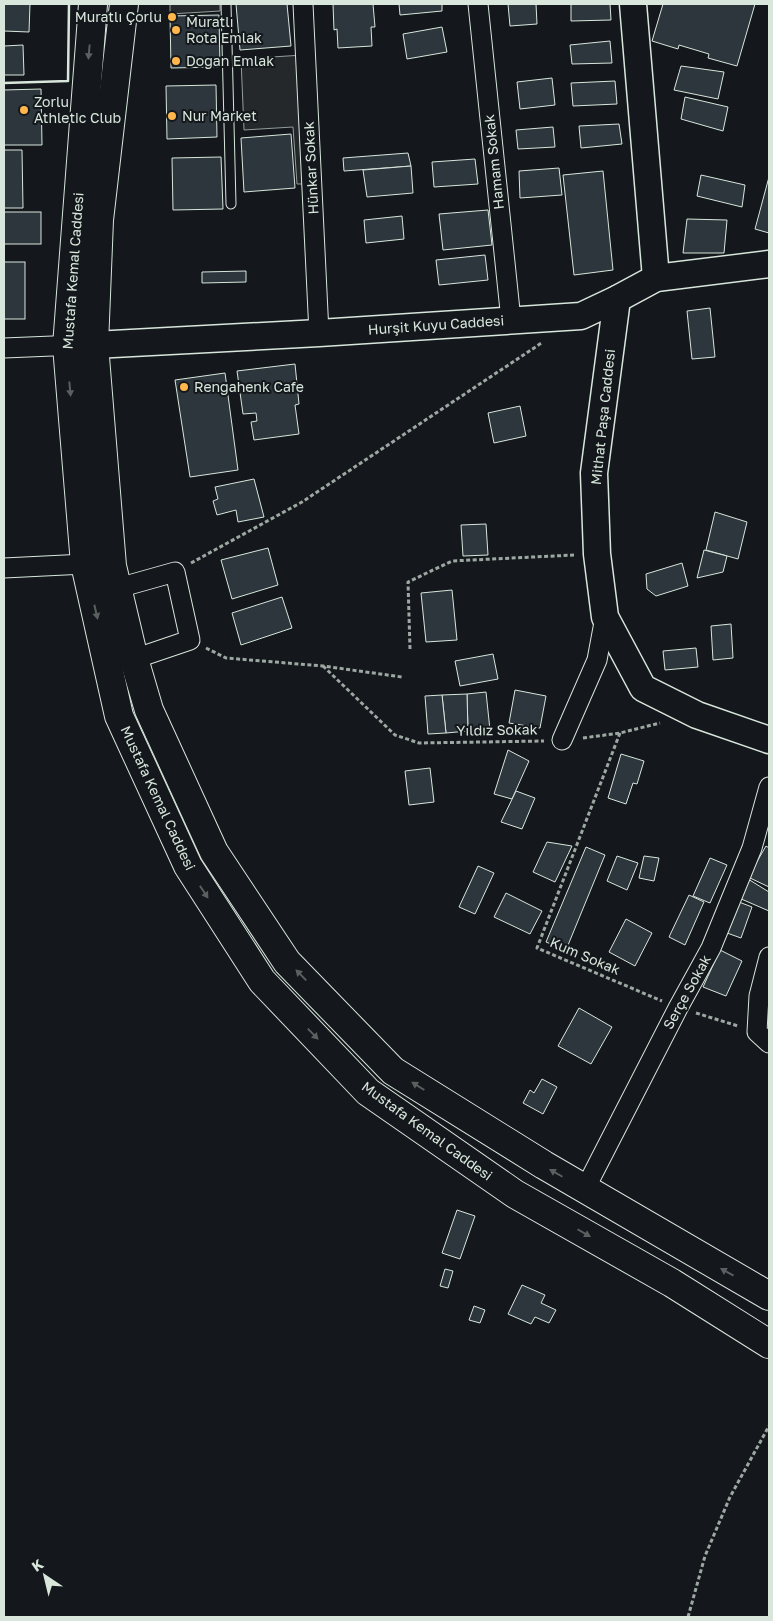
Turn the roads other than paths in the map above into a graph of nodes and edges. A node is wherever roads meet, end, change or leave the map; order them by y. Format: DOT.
graph roads {
  1 [pos="93,4"];
  2 [pos="124,4"];
  3 [pos="226,4"];
  4 [pos="303,4"];
  5 [pos="478,4"];
  6 [pos="633,4"];
  7 [pos="230,204"];
  8 [pos="769,264"];
  9 [pos="656,278"];
  10 [pos="617,299"];
  11 [pos="510,320"];
  12 [pos="319,333"];
  13 [pos="94,345"];
  14 [pos="67,346"];
  15 [pos="4,348"];
  16 [pos="85,564"];
  17 [pos="4,568"];
  18 [pos="118,588"];
  19 [pos="605,617"];
  20 [pos="134,659"];
  21 [pos="562,740"];
  22 [pos="769,740"];
  23 [pos="769,787"];
  24 [pos="769,956"];
  25 [pos="763,1037"];
  26 [pos="585,1189"];
  27 [pos="769,1296"];
  28 [pos="769,1344"];
  1 -- 14 [label="main road, Mustafa Kemal Caddesi, one-way"];
  2 -- 13 [label="main road, Mustafa Kemal Caddesi"];
  3 -- 7 [label="lane"];
  4 -- 12 [label="street, Hünkar Sokak"];
  5 -- 11 [label="street, Hamam Sokak"];
  6 -- 9 [label="street"];
  8 -- 9 [label="street, Hurşit Kuyu Caddesi"];
  9 -- 10 [label="street, Hurşit Kuyu Caddesi"];
  10 -- 11 [label="street, Hurşit Kuyu Caddesi"];
  10 -- 19 [label="street, Mithat Paşa Caddesi"];
  11 -- 12 [label="street, Hurşit Kuyu Caddesi"];
  12 -- 13 [label="street, Hurşit Kuyu Caddesi"];
  13 -- 14 [label="street"];
  13 -- 18 [label="main road, Mustafa Kemal Caddesi"];
  14 -- 15 [label="street"];
  14 -- 16 [label="main road, Mustafa Kemal Caddesi, one-way"];
  16 -- 17 [label="street"];
  16 -- 28 [label="main road, Mustafa Kemal Caddesi, one-way"];
  18 -- 20 [label="main road, Mustafa Kemal Caddesi"];
  18 -- 20 [label="street"];
  19 -- 21 [label="street"];
  19 -- 22 [label="street, Mithat Paşa Caddesi"];
  26 -- 20 [label="main road, Mustafa Kemal Caddesi, one-way"];
  23 -- 26 [label="street, Serçe Sokak"];
  24 -- 25 [label="street"];
  27 -- 26 [label="main road, Mustafa Kemal Caddesi, one-way"];
}
